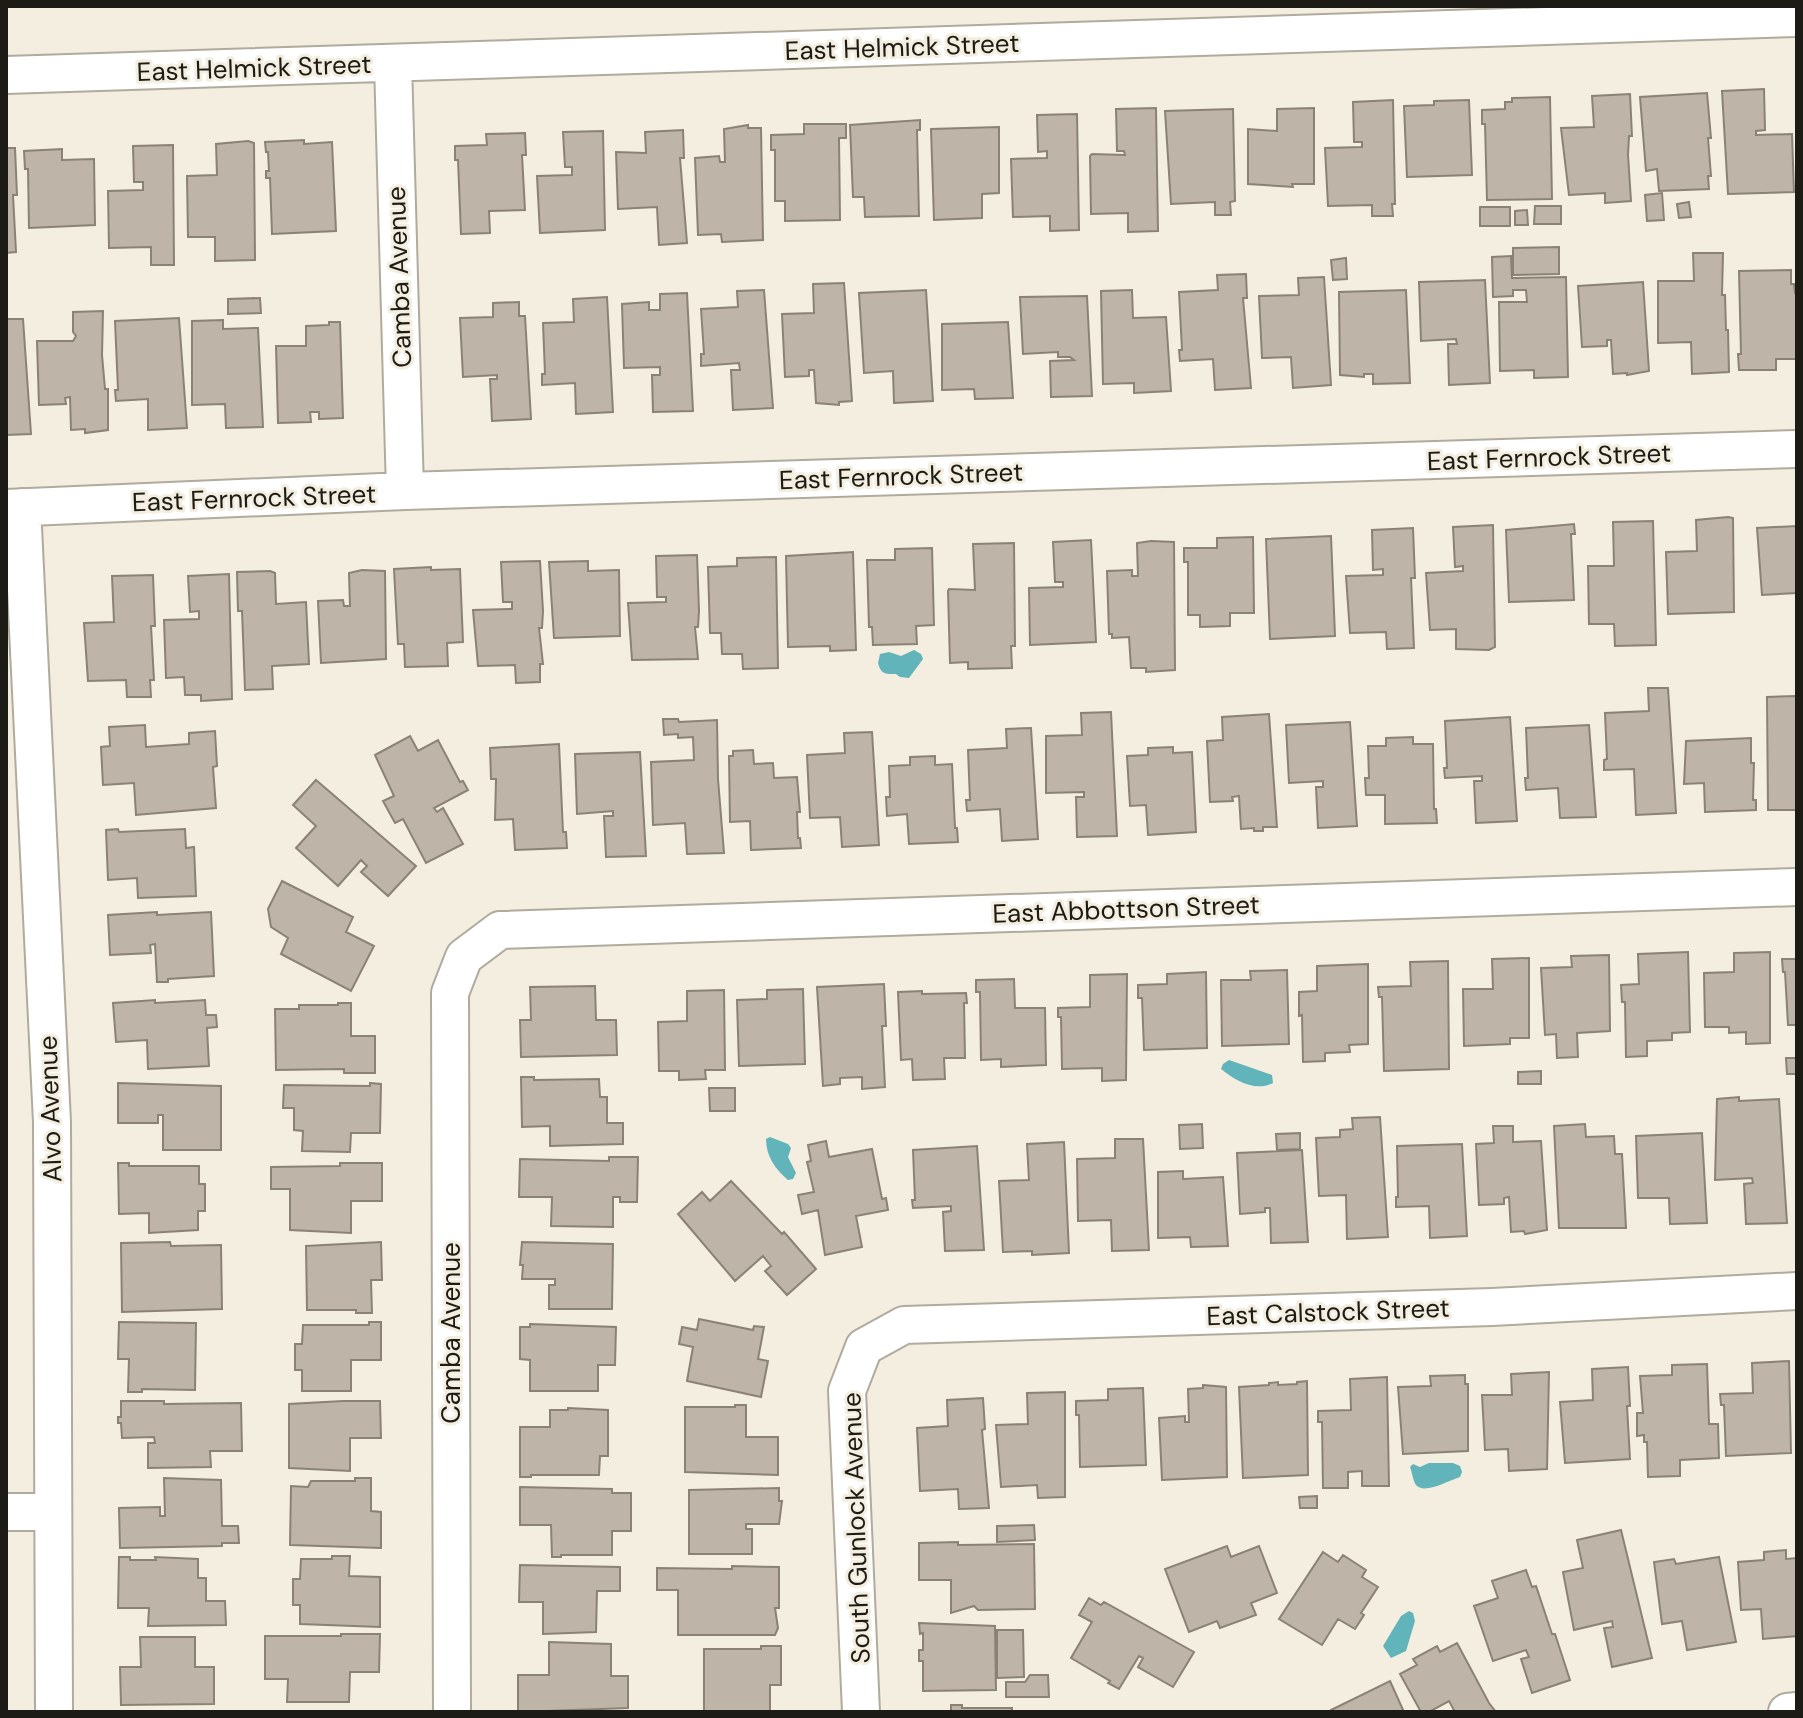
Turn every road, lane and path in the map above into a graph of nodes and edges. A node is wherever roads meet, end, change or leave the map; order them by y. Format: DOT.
graph roads {
  1 [pos="1506,17"];
  2 [pos="1797,18"];
  3 [pos="393,63"];
  4 [pos="6,75"];
  5 [pos="1797,449"];
  6 [pos="405,491"];
  7 [pos="14,507"];
  8 [pos="1797,887"];
  9 [pos="464,957"];
  10 [pos="1797,1291"];
  11 [pos="864,1347"];
  12 [pos="6,1512"];
  13 [pos="52,1512"];
  14 [pos="1797,1711"];
  15 [pos="54,1712"];
  16 [pos="452,1712"];
  17 [pos="861,1712"];
  18 [pos="1787,1712"];
  1 -- 2 [label="street, East Helmick Street"];
  1 -- 3 [label="street, East Helmick Street"];
  3 -- 4 [label="street, East Helmick Street"];
  3 -- 6 [label="street, Camba Avenue"];
  5 -- 6 [label="street, East Fernrock Street"];
  6 -- 7 [label="street, East Fernrock Street"];
  7 -- 13 [label="street, Alvo Avenue"];
  8 -- 9 [label="street, East Abbottson Street"];
  9 -- 16 [label="street, Camba Avenue"];
  10 -- 11 [label="street, East Calstock Street"];
  11 -- 17 [label="street, South Gunlock Avenue"];
  12 -- 13 [label="street"];
  13 -- 15 [label="street, Alvo Avenue"];
  14 -- 18 [label="street"];
}
